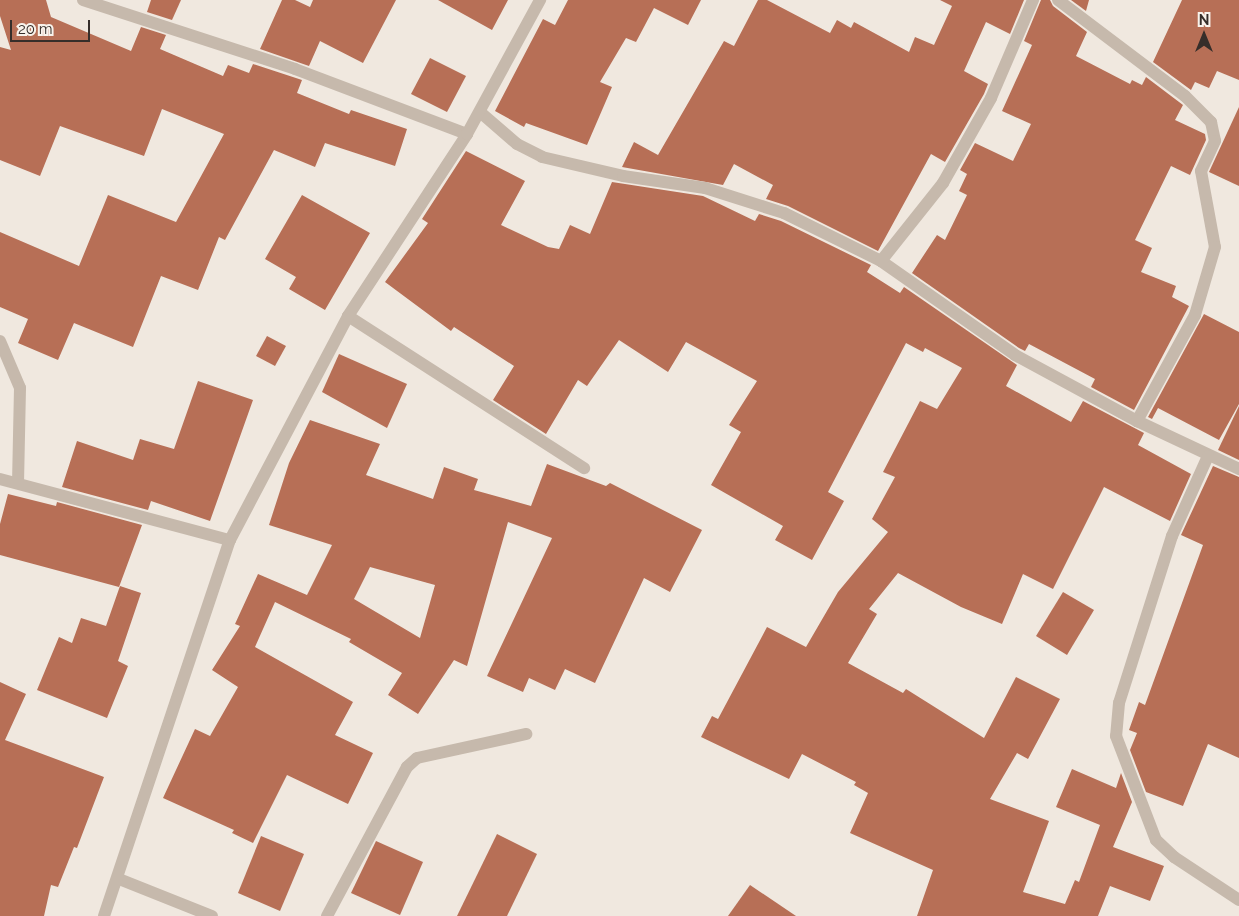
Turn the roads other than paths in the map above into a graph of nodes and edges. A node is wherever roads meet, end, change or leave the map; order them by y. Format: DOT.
graph roads {
  1 [pos="83,0"];
  2 [pos="540,0"];
  3 [pos="1033,0"];
  4 [pos="1058,0"];
  5 [pos="480,112"];
  6 [pos="467,134"];
  7 [pos="881,261"];
  8 [pos="348,316"];
  9 [pos="0,341"];
  10 [pos="1137,421"];
  11 [pos="1208,456"];
  12 [pos="584,468"];
  13 [pos="1239,469"];
  14 [pos="0,479"];
  15 [pos="18,482"];
  16 [pos="230,540"];
  17 [pos="526,734"];
  18 [pos="119,879"];
  19 [pos="1239,900"];
  20 [pos="104,916"];
  21 [pos="212,916"];
  22 [pos="327,916"];
  1 -- 6 [label="street"];
  2 -- 5 [label="street"];
  3 -- 7 [label="street"];
  4 -- 10 [label="street"];
  5 -- 6 [label="street"];
  5 -- 7 [label="street"];
  6 -- 8 [label="street"];
  7 -- 10 [label="street"];
  8 -- 12 [label="street"];
  8 -- 16 [label="street"];
  9 -- 15 [label="street"];
  10 -- 11 [label="street"];
  11 -- 13 [label="street"];
  11 -- 19 [label="street"];
  14 -- 15 [label="street"];
  15 -- 16 [label="street"];
  16 -- 18 [label="street"];
  17 -- 22 [label="street"];
  18 -- 20 [label="street"];
  18 -- 21 [label="street"];
}
